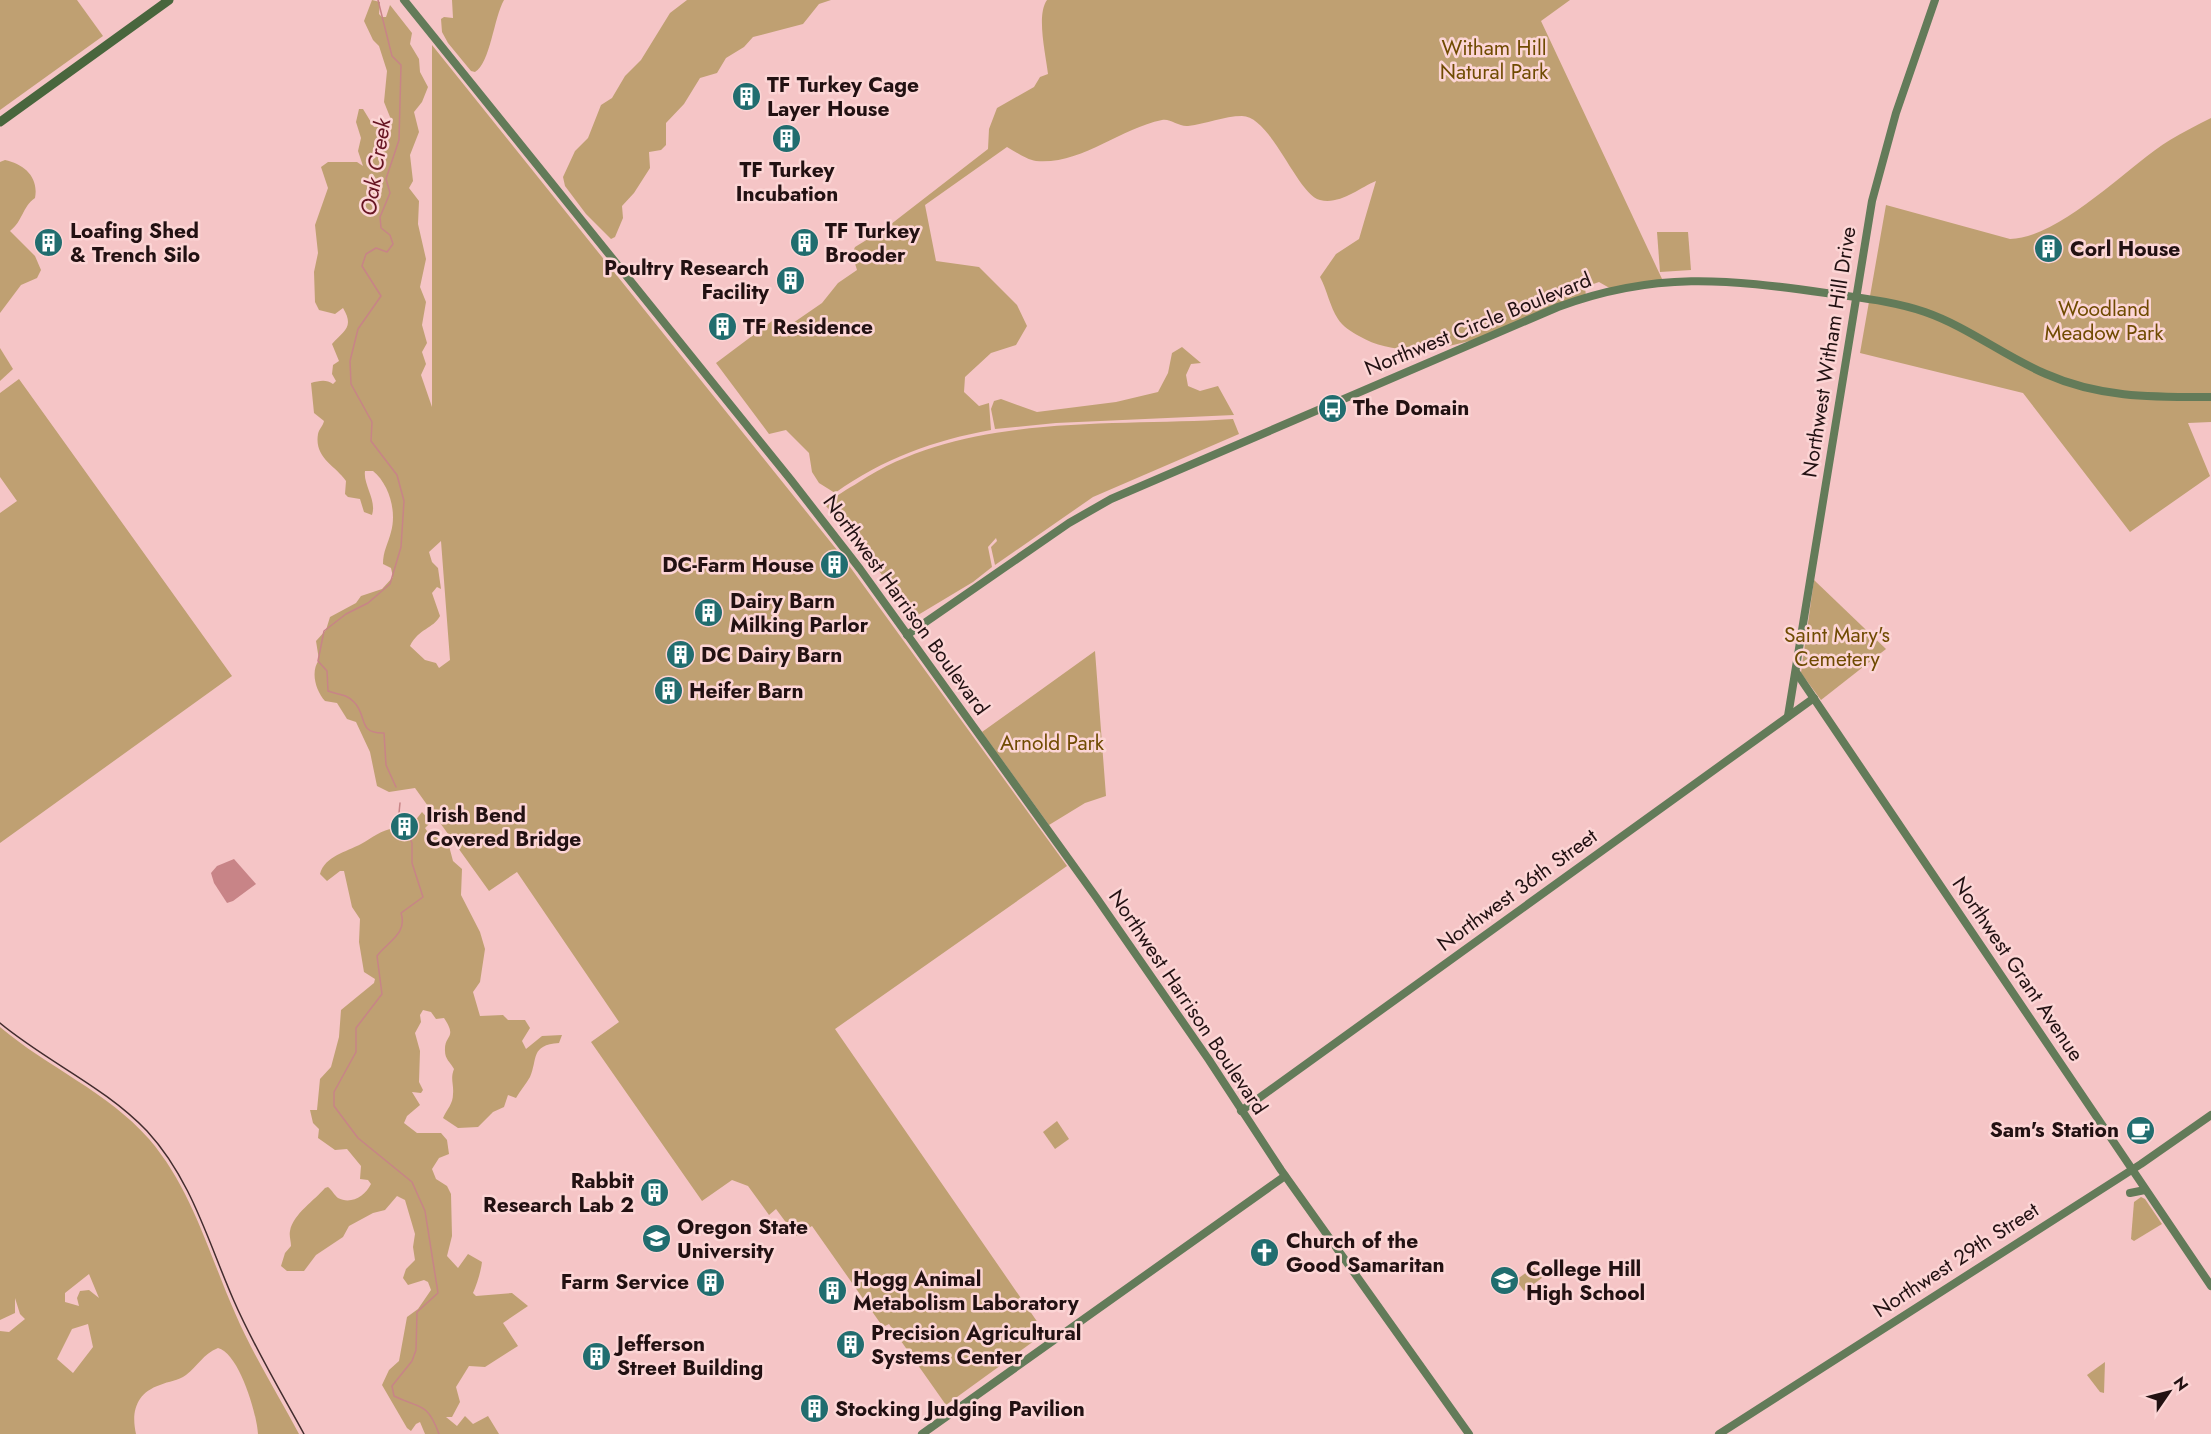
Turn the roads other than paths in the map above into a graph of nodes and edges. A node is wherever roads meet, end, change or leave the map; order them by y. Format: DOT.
graph roads {
  1 [pos="169,0"];
  2 [pos="404,0"];
  3 [pos="1935,0"];
  4 [pos="0,122"];
  5 [pos="1855,298"];
  6 [pos="2211,397"];
  7 [pos="907,635"];
  8 [pos="1796,672"];
  9 [pos="1814,698"];
  10 [pos="1788,716"];
  11 [pos="1241,1111"];
  12 [pos="2211,1114"];
  13 [pos="2132,1170"];
  14 [pos="1285,1176"];
  15 [pos="2145,1190"];
  16 [pos="2130,1193"];
  17 [pos="2211,1286"];
  18 [pos="922,1434"];
  19 [pos="1469,1434"];
  20 [pos="1719,1434"];
  1 -- 4 [label="main road"];
  2 -- 7 [label="main road, Northwest Harrison Boulevard"];
  3 -- 5 [label="main road, Northwest Witham Hill Drive"];
  5 -- 6 [label="main road, Northwest Circle Boulevard"];
  5 -- 7 [label="main road, Northwest Circle Boulevard"];
  5 -- 8 [label="main road, Northwest Witham Hill Drive"];
  7 -- 11 [label="main road, Northwest Harrison Boulevard"];
  8 -- 9 [label="main road, Northwest Grant Avenue"];
  8 -- 10 [label="main road, Northwest Witham Hill Drive"];
  9 -- 10 [label="main road, Northwest 36th Street"];
  9 -- 13 [label="main road, Northwest Grant Avenue"];
  10 -- 11 [label="main road, Northwest 36th Street"];
  11 -- 14 [label="main road, Northwest Harrison Boulevard"];
  12 -- 13 [label="main road, Northwest 29th Street"];
  13 -- 15 [label="main road, Northwest Grant Avenue"];
  13 -- 20 [label="main road, Northwest 29th Street"];
  14 -- 18 [label="main road"];
  14 -- 19 [label="main road, Northwest Harrison Boulevard"];
  15 -- 16 [label="main road"];
  15 -- 17 [label="main road, Northwest Grant Avenue"];
}
